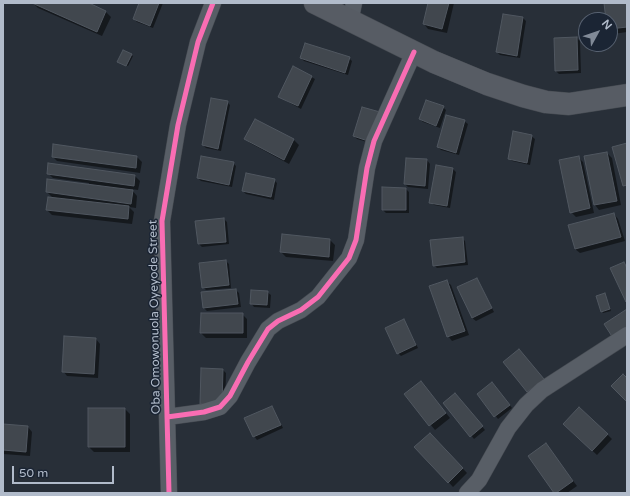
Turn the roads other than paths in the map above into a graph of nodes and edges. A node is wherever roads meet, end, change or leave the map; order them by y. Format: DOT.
graph roads {
  1 [pos="213,3"];
  2 [pos="315,3"];
  3 [pos="352,12"];
  4 [pos="414,52"];
  5 [pos="627,95"];
  6 [pos="627,335"];
  7 [pos="167,416"];
  8 [pos="169,493"];
  9 [pos="467,493"];
  1 -- 7 [label="street, Oba Omowonuola Oyeyode Street"];
  2 -- 3 [label="main road"];
  3 -- 4 [label="main road"];
  4 -- 5 [label="main road"];
  4 -- 7 [label="street"];
  6 -- 9 [label="street"];
  7 -- 8 [label="street, Oba Omowonuola Oyeyode Street"];
}
